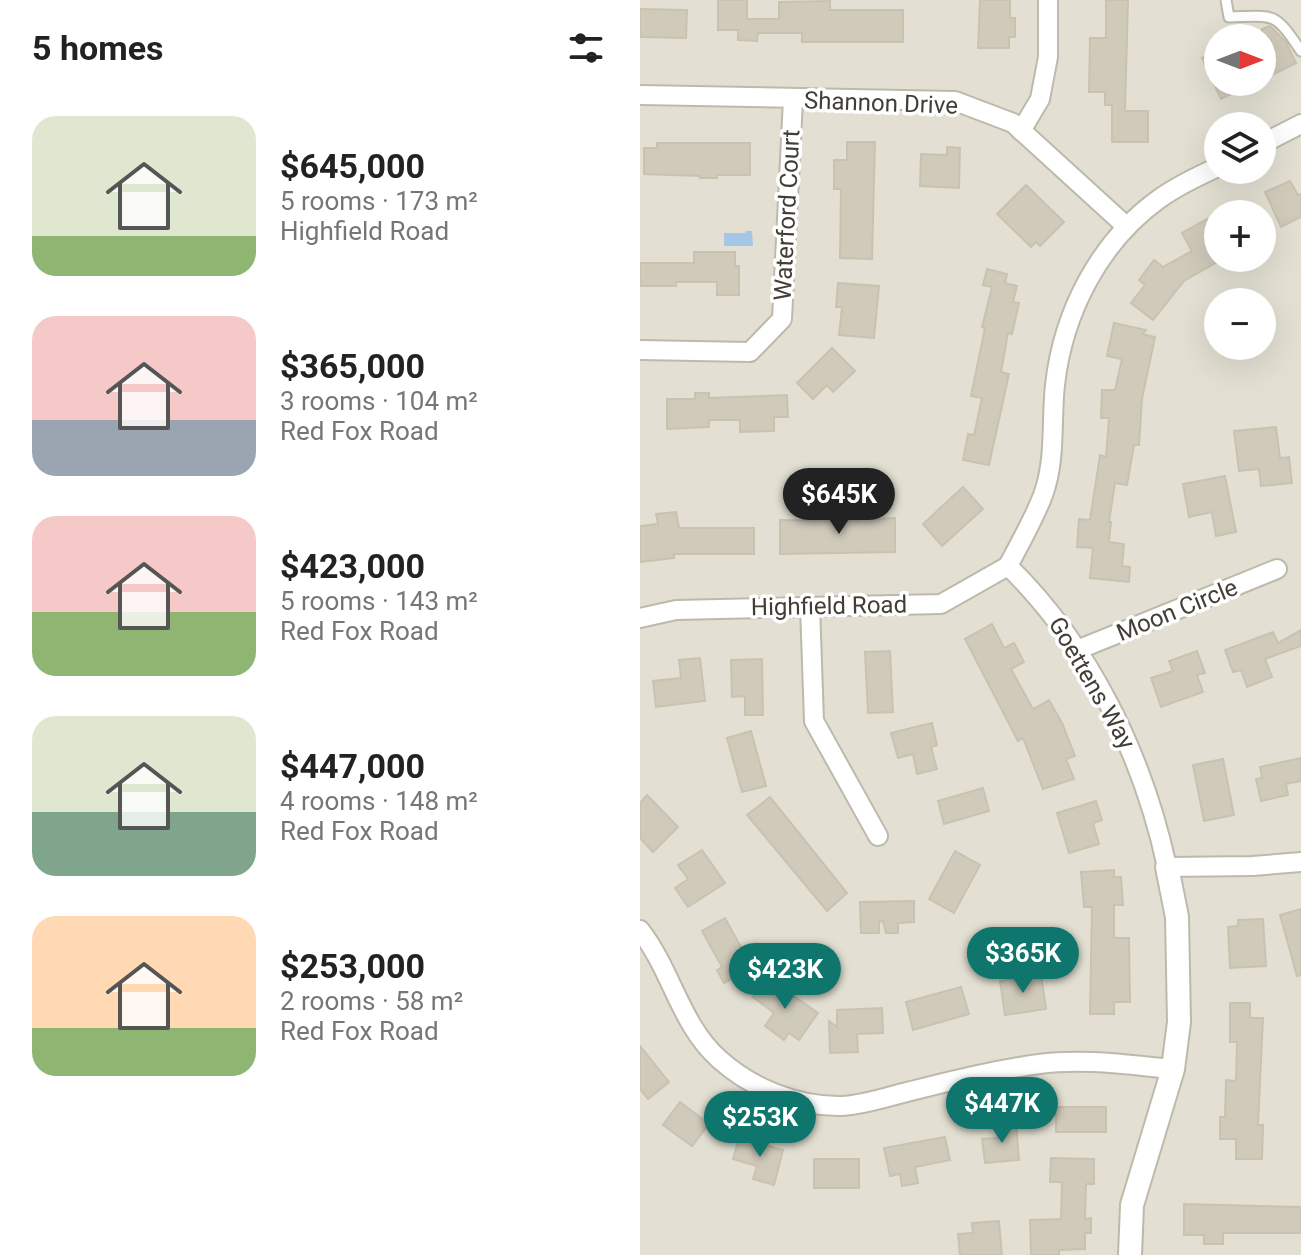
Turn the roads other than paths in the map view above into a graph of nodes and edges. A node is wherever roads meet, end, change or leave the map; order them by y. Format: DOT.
graph roads {
  1 [pos="1048,0"];
  2 [pos="1226,0"];
  3 [pos="1301,51"];
  4 [pos="640,95"];
  5 [pos="793,99"];
  6 [pos="1301,124"];
  7 [pos="1021,131"];
  8 [pos="1276,137"];
  9 [pos="1204,175"];
  10 [pos="1127,227"];
  11 [pos="640,350"];
  12 [pos="1008,566"];
  13 [pos="1277,569"];
  14 [pos="810,606"];
  15 [pos="640,618"];
  16 [pos="1077,650"];
  17 [pos="878,836"];
  18 [pos="1301,862"];
  19 [pos="1167,867"];
  20 [pos="640,930"];
  21 [pos="1173,1069"];
  22 [pos="1130,1255"];
  1 -- 7 [label="street"];
  2 -- 3 [label="lane"];
  4 -- 5 [label="street, Shannon Drive"];
  5 -- 7 [label="street, Shannon Drive"];
  5 -- 11 [label="street, Waterford Court"];
  6 -- 8 [label="street"];
  7 -- 10 [label="street, Shannon Drive"];
  9 -- 10 [label="street"];
  10 -- 12 [label="street"];
  12 -- 14 [label="street, Highfield Road"];
  12 -- 16 [label="street, Goettens Way"];
  13 -- 16 [label="street, Moon Circle"];
  14 -- 15 [label="street, Highfield Road"];
  14 -- 17 [label="street"];
  16 -- 19 [label="street, Goettens Way"];
  18 -- 19 [label="street"];
  19 -- 21 [label="street"];
  20 -- 21 [label="street"];
  21 -- 22 [label="street"];
}
